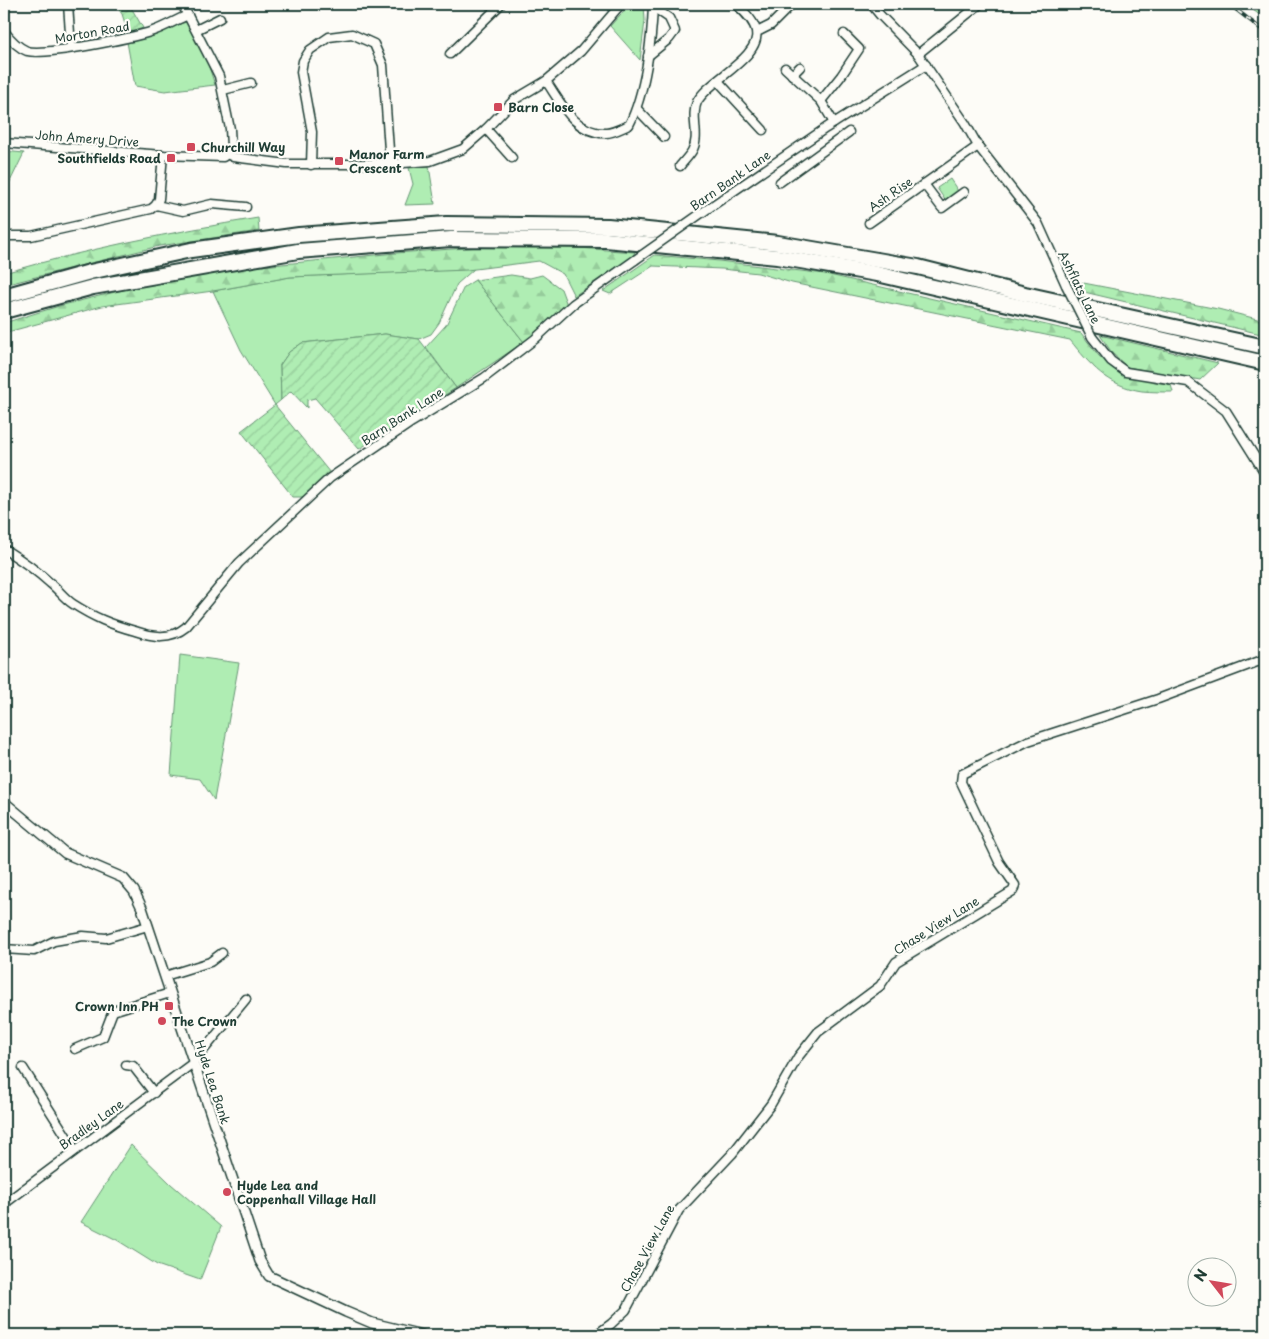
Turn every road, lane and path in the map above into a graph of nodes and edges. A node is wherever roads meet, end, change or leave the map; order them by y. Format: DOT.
graph roads {
  1 [pos="68,4"];
  2 [pos="182,4"];
  3 [pos="502,4"];
  4 [pos="621,4"];
  5 [pos="736,4"];
  6 [pos="792,4"];
  7 [pos="871,4"];
  8 [pos="980,4"];
  9 [pos="653,5"];
  10 [pos="188,15"];
  11 [pos="220,18"];
  12 [pos="196,30"];
  13 [pos="4,31"];
  14 [pos="757,32"];
  15 [pos="844,34"];
  16 [pos="71,48"];
  17 [pos="450,54"];
  18 [pos="918,54"];
  19 [pos="648,56"];
  20 [pos="926,65"];
  21 [pos="800,66"];
  22 [pos="785,68"];
  23 [pos="792,75"];
  24 [pos="546,81"];
  25 [pos="718,81"];
  26 [pos="251,84"];
  27 [pos="223,90"];
  28 [pos="821,100"];
  29 [pos="637,109"];
  30 [pos="834,123"];
  31 [pos="826,128"];
  32 [pos="486,129"];
  33 [pos="763,130"];
  34 [pos="849,132"];
  35 [pos="664,137"];
  36 [pos="834,141"];
  37 [pos="4,143"];
  38 [pos="978,146"];
  39 [pos="227,154"];
  40 [pos="163,155"];
  41 [pos="512,158"];
  42 [pos="390,164"];
  43 [pos="311,165"];
  44 [pos="680,166"];
  45 [pos="780,182"];
  46 [pos="924,184"];
  47 [pos="964,192"];
  48 [pos="156,205"];
  49 [pos="246,207"];
  50 [pos="870,223"];
  51 [pos="4,236"];
  52 [pos="4,296"];
  53 [pos="4,311"];
  54 [pos="1265,347"];
  55 [pos="1265,363"];
  56 [pos="1265,472"];
  57 [pos="4,549"];
  58 [pos="1265,659"];
  59 [pos="4,802"];
  60 [pos="148,926"];
  61 [pos="4,949"];
  62 [pos="222,953"];
  63 [pos="165,976"];
  64 [pos="170,993"];
  65 [pos="246,999"];
  66 [pos="75,1049"];
  67 [pos="193,1063"];
  68 [pos="126,1065"];
  69 [pos="23,1068"];
  70 [pos="154,1093"];
  71 [pos="75,1150"];
  72 [pos="4,1204"];
  73 [pos="422,1335"];
  74 [pos="596,1335"];
  1 -- 16 [label="street"];
  2 -- 10 [label="street"];
  3 -- 17 [label="street"];
  4 -- 24 [label="street, John Amery Drive"];
  5 -- 14 [label="street"];
  6 -- 14 [label="street"];
  7 -- 18 [label="street, Ashflats Lane"];
  8 -- 18 [label="street"];
  9 -- 19 [label="street"];
  9 -- 19 [label="street"];
  10 -- 12 [label="street"];
  10 -- 16 [label="street, Morton Road"];
  11 -- 12 [label="street"];
  12 -- 27 [label="street"];
  13 -- 16 [label="street, Morton Road"];
  14 -- 25 [label="street"];
  15 -- 28 [label="street"];
  18 -- 20 [label="street, Ashflats Lane"];
  19 -- 29 [label="street"];
  20 -- 30 [label="street, Barn Bank Lane"];
  20 -- 38 [label="street, Ashflats Lane"];
  21 -- 23 [label="street"];
  22 -- 23 [label="street"];
  23 -- 28 [label="street"];
  24 -- 29 [label="street"];
  24 -- 32 [label="street, John Amery Drive"];
  25 -- 33 [label="street"];
  25 -- 44 [label="street"];
  26 -- 27 [label="street"];
  27 -- 39 [label="street"];
  28 -- 30 [label="street"];
  29 -- 35 [label="street"];
  30 -- 31 [label="street, Barn Bank Lane"];
  31 -- 36 [label="street"];
  31 -- 57 [label="street, Barn Bank Lane, bridge"];
  32 -- 41 [label="street"];
  32 -- 42 [label="street, John Amery Drive"];
  34 -- 36 [label="street"];
  36 -- 45 [label="street"];
  37 -- 40 [label="street, John Amery Drive"];
  38 -- 46 [label="street, Ash Rise"];
  38 -- 56 [label="street, Ashflats Lane, bridge"];
  39 -- 40 [label="street, John Amery Drive"];
  39 -- 43 [label="street, John Amery Drive"];
  40 -- 48 [label="street"];
  42 -- 43 [label="street, John Amery Drive"];
  42 -- 43 [label="street"];
  46 -- 47 [label="street, Ash Rise"];
  46 -- 50 [label="street, Ash Rise"];
  48 -- 49 [label="street"];
  48 -- 51 [label="street"];
  52 -- 54 [label="highway"];
  53 -- 55 [label="highway"];
  58 -- 74 [label="street, Chase View Lane"];
  59 -- 60 [label="street, Hyde Lea Bank"];
  60 -- 61 [label="street"];
  60 -- 63 [label="street, Hyde Lea Bank"];
  62 -- 63 [label="street"];
  63 -- 64 [label="street, Hyde Lea Bank"];
  64 -- 66 [label="street"];
  64 -- 67 [label="street, Hyde Lea Bank"];
  65 -- 67 [label="street, Bradley Lane"];
  67 -- 70 [label="street, Bradley Lane"];
  67 -- 73 [label="street, Hyde Lea Bank"];
  68 -- 70 [label="street"];
  69 -- 71 [label="street"];
  70 -- 71 [label="street, Bradley Lane"];
  71 -- 72 [label="street, Bradley Lane"];
}
